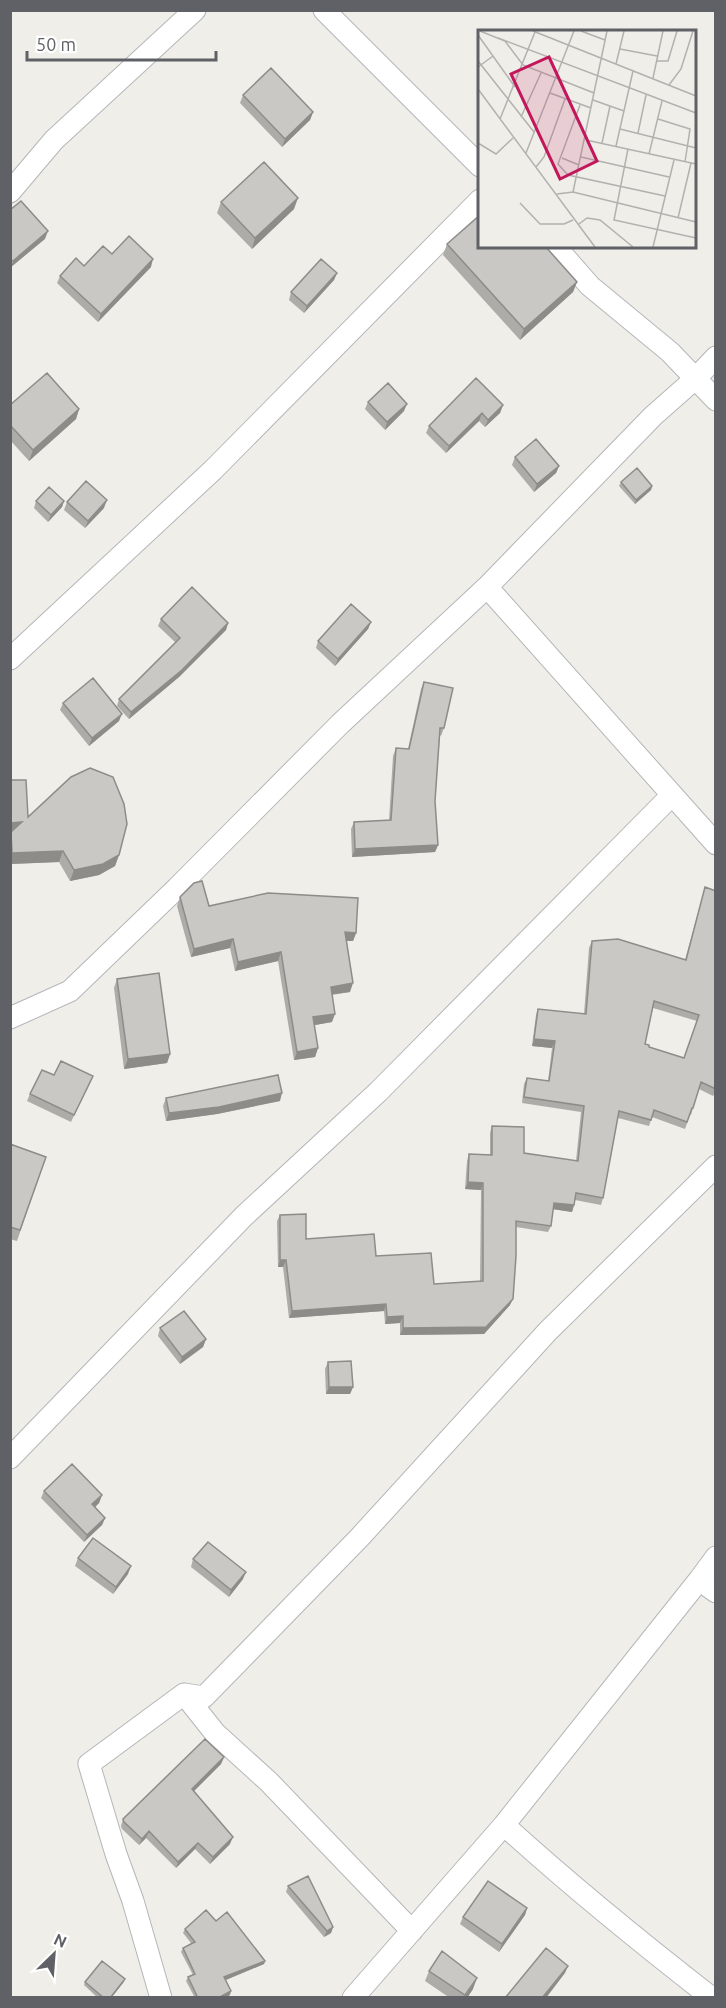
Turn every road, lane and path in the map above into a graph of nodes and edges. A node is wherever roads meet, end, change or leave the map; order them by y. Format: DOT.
graph roads {
  1 [pos="195,10"];
  2 [pos="324,10"];
  3 [pos="478,164"];
  4 [pos="10,192"];
  5 [pos="478,202"];
  6 [pos="557,248"];
  7 [pos="716,357"];
  8 [pos="696,378"];
  9 [pos="716,400"];
  10 [pos="487,587"];
  11 [pos="10,659"];
  12 [pos="672,795"];
  13 [pos="716,844"];
  14 [pos="10,1018"];
  15 [pos="716,1166"];
  16 [pos="10,1458"];
  17 [pos="716,1557"];
  18 [pos="707,1586"];
  19 [pos="184,1694"];
  20 [pos="504,1825"];
  21 [pos="412,1931"];
  22 [pos="161,1998"];
  23 [pos="353,1998"];
  24 [pos="712,1998"];
  1 -- 4 [label="street"];
  2 -- 3 [label="street"];
  5 -- 11 [label="street"];
  6 -- 8 [label="street"];
  7 -- 8 [label="street"];
  8 -- 9 [label="street"];
  8 -- 10 [label="street"];
  10 -- 12 [label="street"];
  10 -- 14 [label="street"];
  12 -- 13 [label="street"];
  12 -- 16 [label="street"];
  15 -- 19 [label="street"];
  17 -- 18 [label="street"];
  18 -- 20 [label="street"];
  19 -- 21 [label="street"];
  19 -- 22 [label="street"];
  20 -- 21 [label="street"];
  20 -- 24 [label="street"];
  21 -- 23 [label="street"];
}
